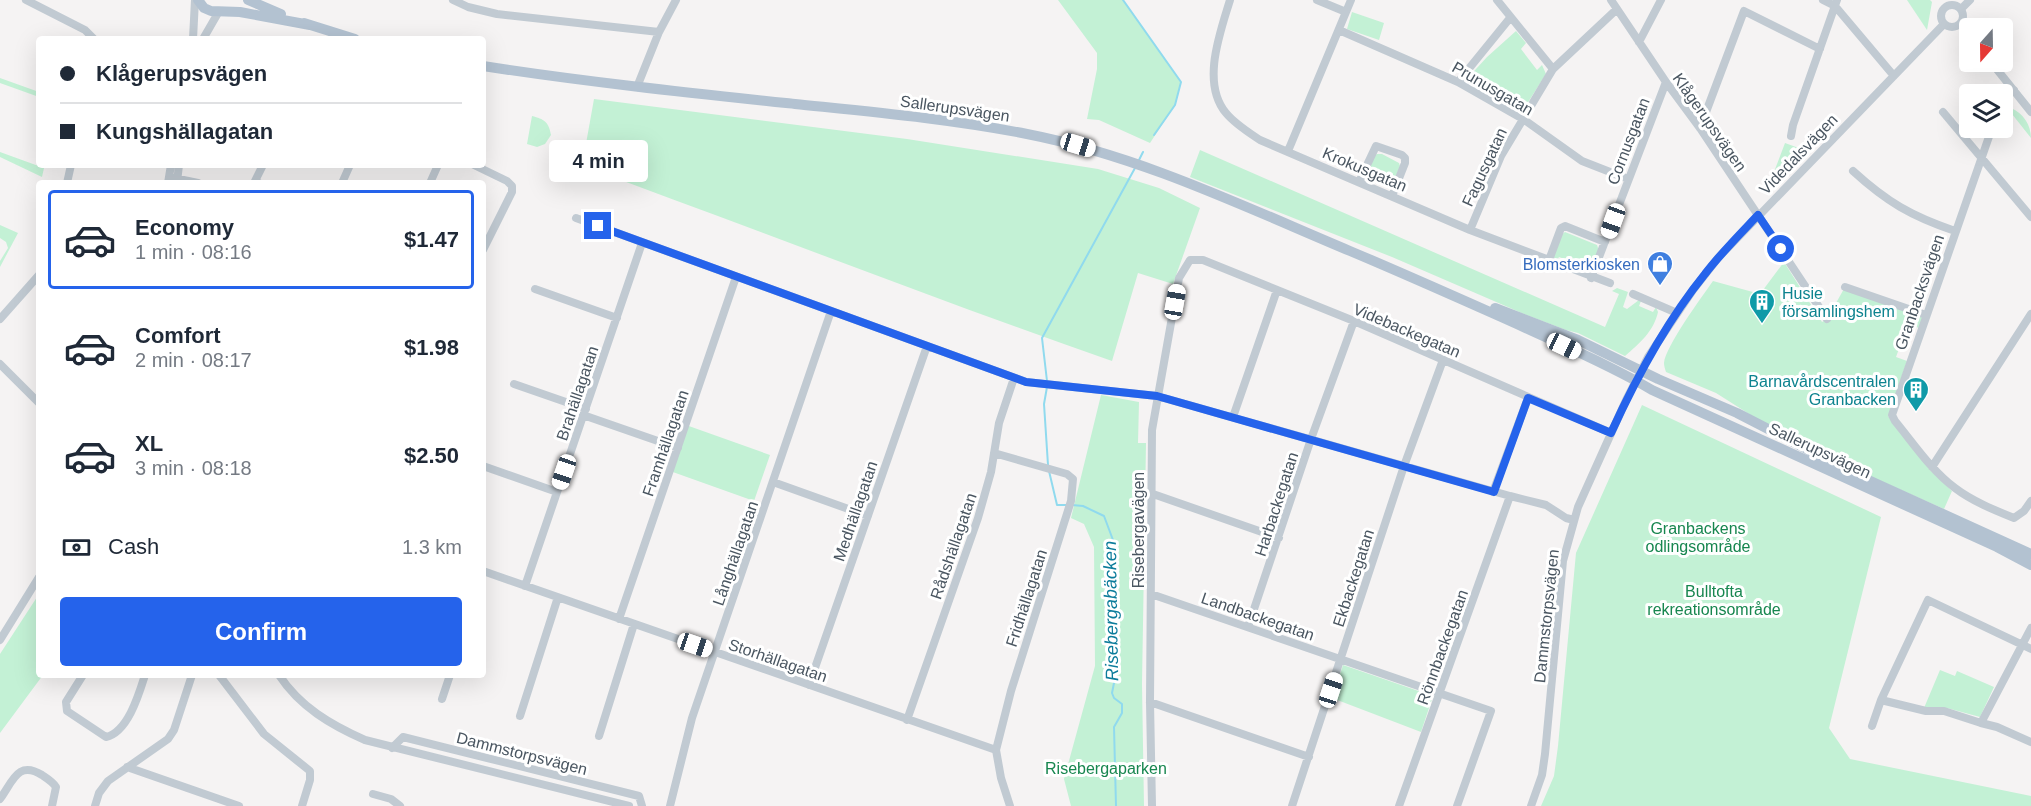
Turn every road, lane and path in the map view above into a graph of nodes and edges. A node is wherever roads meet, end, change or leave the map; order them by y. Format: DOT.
graph roads {
  1 [pos="26,0"];
  2 [pos="196,0"];
  3 [pos="237,0"];
  4 [pos="248,0"];
  5 [pos="453,0"];
  6 [pos="676,0"];
  7 [pos="1230,0"];
  8 [pos="1317,0"];
  9 [pos="1351,0"];
  10 [pos="1497,0"];
  11 [pos="1611,0"];
  12 [pos="1661,0"];
  13 [pos="1823,0"];
  14 [pos="1970,0"];
  15 [pos="1836,3"];
  16 [pos="1944,3"];
  17 [pos="1617,9"];
  18 [pos="1961,9"];
  19 [pos="221,12"];
  20 [pos="1346,12"];
  21 [pos="1510,18"];
  22 [pos="1963,18"];
  23 [pos="1944,24"];
  24 [pos="1959,24"];
  25 [pos="310,25"];
  26 [pos="1339,30"];
  27 [pos="659,32"];
  28 [pos="91,36"];
  29 [pos="193,36"];
  30 [pos="205,36"];
  31 [pos="345,36"];
  32 [pos="1639,42"];
  33 [pos="1820,49"];
  34 [pos="486,66"];
  35 [pos="1553,69"];
  36 [pos="1999,72"];
  37 [pos="1894,76"];
  38 [pos="1458,82"];
  39 [pos="1666,82"];
  40 [pos="637,87"];
  41 [pos="2014,90"];
  42 [pos="1943,112"];
  43 [pos="2031,112"];
  44 [pos="1523,119"];
  45 [pos="1700,129"];
  46 [pos="1791,136"];
  47 [pos="1989,138"];
  48 [pos="1288,151"];
  49 [pos="1982,158"];
  50 [pos="480,168"];
  51 [pos="1854,171"];
  52 [pos="1628,179"];
  53 [pos="1359,182"];
  54 [pos="1392,196"];
  55 [pos="1758,215"];
  56 [pos="2031,217"];
  57 [pos="576,219"];
  58 [pos="1470,230"];
  59 [pos="1955,231"];
  60 [pos="1605,242"];
  61 [pos="642,243"];
  62 [pos="486,244"];
  63 [pos="1190,260"];
  64 [pos="1549,260"];
  65 [pos="736,277"];
  66 [pos="36,278"];
  67 [pos="1592,278"];
  68 [pos="1610,283"];
  69 [pos="1845,287"];
  70 [pos="535,290"];
  71 [pos="1277,290"];
  72 [pos="1633,294"];
  73 [pos="831,311"];
  74 [pos="1677,313"];
  75 [pos="2031,314"];
  76 [pos="1926,315"];
  77 [pos="617,318"];
  78 [pos="0,319"];
  79 [pos="1827,319"];
  80 [pos="1354,321"];
  81 [pos="927,346"];
  82 [pos="1443,360"];
  83 [pos="0,364"];
  84 [pos="1638,376"];
  85 [pos="1014,378"];
  86 [pos="514,384"];
  87 [pos="1157,396"];
  88 [pos="1528,398"];
  89 [pos="36,401"];
  90 [pos="585,412"];
  91 [pos="1233,417"];
  92 [pos="1611,433"];
  93 [pos="1311,439"];
  94 [pos="678,448"];
  95 [pos="994,453"];
  96 [pos="486,466"];
  97 [pos="1404,466"];
  98 [pos="1932,466"];
  99 [pos="773,482"];
  100 [pos="557,492"];
  101 [pos="1494,492"];
  102 [pos="1153,494"];
  103 [pos="1510,496"];
  104 [pos="2031,501"];
  105 [pos="868,516"];
  106 [pos="1574,520"];
  107 [pos="1279,538"];
  108 [pos="2031,554"];
  109 [pos="2031,565"];
  110 [pos="486,572"];
  111 [pos="36,582"];
  112 [pos="525,586"];
  113 [pos="1151,594"];
  114 [pos="558,597"];
  115 [pos="619,619"];
  116 [pos="634,624"];
  117 [pos="1248,627"];
  118 [pos="2031,628"];
  119 [pos="0,640"];
  120 [pos="2022,645"];
  121 [pos="2031,649"];
  122 [pos="715,652"];
  123 [pos="1341,659"];
  124 [pos="81,678"];
  125 [pos="144,678"];
  126 [pos="191,678"];
  127 [pos="221,678"];
  128 [pos="281,678"];
  129 [pos="449,678"];
  130 [pos="809,685"];
  131 [pos="1440,693"];
  132 [pos="442,699"];
  133 [pos="1881,700"];
  134 [pos="1150,702"];
  135 [pos="520,716"];
  136 [pos="907,720"];
  137 [pos="1981,723"];
  138 [pos="1872,726"];
  139 [pos="599,736"];
  140 [pos="2031,742"];
  141 [pos="392,748"];
  142 [pos="996,750"];
  143 [pos="1309,757"];
  144 [pos="127,767"];
  145 [pos="373,794"];
  146 [pos="0,799"];
  147 [pos="52,806"];
  148 [pos="95,806"];
  149 [pos="240,806"];
  150 [pos="302,806"];
  151 [pos="400,806"];
  152 [pos="629,806"];
  153 [pos="642,806"];
  154 [pos="670,806"];
  155 [pos="1010,806"];
  156 [pos="1152,806"];
  157 [pos="1292,806"];
  158 [pos="1399,806"];
  159 [pos="1457,806"];
  160 [pos="1531,806"];
  1 -- 28 [label="street"];
  2 -- 19 [label="main road"];
  2 -- 29 [label="street"];
  3 -- 19 [label="main road"];
  4 -- 25 [label="main road"];
  5 -- 27 [label="street"];
  6 -- 27 [label="street"];
  7 -- 48 [label="street, Krokusgatan"];
  8 -- 20 [label="street"];
  9 -- 20 [label="street"];
  10 -- 21 [label="street"];
  11 -- 17 [label="street, Klågerupsvägen"];
  12 -- 32 [label="street"];
  13 -- 15 [label="street"];
  14 -- 18 [label="street"];
  15 -- 33 [label="street"];
  15 -- 37 [label="street"];
  16 -- 18 [label="street"];
  16 -- 23 [label="street"];
  17 -- 32 [label="street, Klågerupsvägen"];
  17 -- 35 [label="street, Fagusgatan"];
  18 -- 22 [label="street"];
  19 -- 25 [label="main road"];
  19 -- 30 [label="street"];
  20 -- 26 [label="street"];
  21 -- 35 [label="street"];
  21 -- 38 [label="street"];
  23 -- 24 [label="street"];
  23 -- 37 [label="street, Videdalsvägen"];
  25 -- 31 [label="main road"];
  26 -- 38 [label="street, Prunusgatan"];
  26 -- 48 [label="street"];
  27 -- 40 [label="street"];
  32 -- 39 [label="street, Klågerupsvägen"];
  33 -- 45 [label="street"];
  33 -- 46 [label="street"];
  34 -- 40 [label="main road, Sallerupsvägen"];
  35 -- 44 [label="street, Fagusgatan"];
  36 -- 41 [label="street"];
  37 -- 55 [label="street, Videdalsvägen"];
  38 -- 44 [label="street, Prunusgatan"];
  39 -- 45 [label="street, Klågerupsvägen"];
  39 -- 52 [label="street, Cornusgatan"];
  40 -- 84 [label="main road, Sallerupsvägen"];
  41 -- 43 [label="street"];
  42 -- 49 [label="street"];
  44 -- 52 [label="street, Prunusgatan"];
  44 -- 58 [label="street, Fagusgatan"];
  45 -- 55 [label="street, Klågerupsvägen"];
  47 -- 49 [label="street, Granbacksvägen"];
  48 -- 53 [label="street, Krokusgatan"];
  49 -- 56 [label="street"];
  49 -- 59 [label="street, Granbacksvägen"];
  50 -- 62 [label="street"];
  51 -- 59 [label="street"];
  52 -- 60 [label="street, Cornusgatan"];
  53 -- 54 [label="street, Krokusgatan"];
  53 -- 54 [label="street"];
  54 -- 58 [label="street, Krokusgatan"];
  55 -- 74 [label="street, Videdalsvägen"];
  55 -- 79 [label="street, Klågerupsvägen"];
  57 -- 61 [label="street"];
  58 -- 64 [label="street, Krokusgatan"];
  59 -- 76 [label="street, Granbacksvägen"];
  60 -- 64 [label="street"];
  60 -- 67 [label="street, Cornusgatan"];
  61 -- 65 [label="street"];
  61 -- 77 [label="street, Brahällagatan"];
  63 -- 71 [label="street, Videbackegatan"];
  63 -- 87 [label="street, Risebergavägen"];
  64 -- 67 [label="street, Krokusgatan"];
  65 -- 73 [label="street"];
  65 -- 94 [label="street, Framhällagatan"];
  66 -- 78 [label="street"];
  67 -- 68 [label="street, Krokusgatan"];
  69 -- 76 [label="street"];
  70 -- 77 [label="street"];
  71 -- 80 [label="street, Videbackegatan"];
  71 -- 91 [label="street"];
  72 -- 74 [label="street"];
  73 -- 81 [label="street"];
  73 -- 99 [label="street, Långhällagatan"];
  74 -- 84 [label="street, Videdalsvägen"];
  75 -- 98 [label="street"];
  76 -- 98 [label="street, Granbacksvägen"];
  77 -- 90 [label="street, Brahällagatan"];
  80 -- 82 [label="street, Videbackegatan"];
  80 -- 93 [label="street, Harbackegatan"];
  81 -- 85 [label="street"];
  81 -- 105 [label="street, Medhällagatan"];
  82 -- 88 [label="street, Videbackegatan"];
  82 -- 97 [label="street, Ekbackegatan"];
  83 -- 89 [label="street"];
  84 -- 92 [label="street, Dammstorpsvägen"];
  84 -- 108 [label="main road, Sallerupsvägen"];
  84 -- 109 [label="main road, Sallerupsvägen"];
  85 -- 87 [label="street"];
  85 -- 95 [label="street, Rådshällagatan"];
  86 -- 90 [label="street"];
  87 -- 91 [label="street"];
  87 -- 102 [label="street, Risebergavägen"];
  88 -- 92 [label="street, Videbackegatan"];
  88 -- 101 [label="street"];
  90 -- 94 [label="street"];
  90 -- 100 [label="street, Brahällagatan"];
  91 -- 93 [label="street"];
  92 -- 106 [label="street, Dammstorpsvägen"];
  93 -- 97 [label="street"];
  93 -- 107 [label="street, Harbackegatan"];
  94 -- 115 [label="street, Framhällagatan"];
  95 -- 136 [label="street, Rådshällagatan"];
  95 -- 142 [label="street, Fridhällagatan"];
  96 -- 100 [label="street"];
  97 -- 101 [label="street"];
  97 -- 123 [label="street, Ekbackegatan"];
  98 -- 104 [label="street, Granbacksvägen"];
  99 -- 105 [label="street"];
  99 -- 122 [label="street, Långhällagatan"];
  100 -- 112 [label="street, Brahällagatan"];
  101 -- 103 [label="street"];
  102 -- 107 [label="street"];
  102 -- 113 [label="street, Risebergavägen"];
  103 -- 106 [label="street"];
  103 -- 131 [label="street, Rönnbackegatan"];
  105 -- 130 [label="street, Medhällagatan"];
  106 -- 160 [label="street, Dammstorpsvägen"];
  107 -- 117 [label="street, Harbackegatan"];
  110 -- 112 [label="street, Storhällagatan"];
  111 -- 119 [label="street"];
  112 -- 114 [label="street, Storhällagatan"];
  113 -- 117 [label="street, Landbackegatan"];
  113 -- 134 [label="street, Risebergavägen"];
  114 -- 115 [label="street, Storhällagatan"];
  114 -- 135 [label="street"];
  115 -- 116 [label="street, Storhällagatan"];
  116 -- 122 [label="street, Storhällagatan"];
  116 -- 139 [label="street"];
  117 -- 123 [label="street, Landbackegatan"];
  118 -- 120 [label="street"];
  120 -- 121 [label="street"];
  120 -- 133 [label="street"];
  120 -- 137 [label="street"];
  122 -- 130 [label="street, Storhällagatan"];
  122 -- 154 [label="street, Långhällagatan"];
  123 -- 131 [label="street, Landbackegatan"];
  123 -- 143 [label="street, Ekbackegatan"];
  124 -- 125 [label="street"];
  126 -- 144 [label="street"];
  127 -- 150 [label="street"];
  128 -- 141 [label="street, Dammstorpsvägen"];
  129 -- 132 [label="street"];
  130 -- 136 [label="street, Storhällagatan"];
  131 -- 158 [label="street, Rönnbackegatan"];
  131 -- 159 [label="street, Landbackegatan"];
  133 -- 137 [label="street"];
  133 -- 138 [label="street"];
  134 -- 143 [label="street"];
  134 -- 156 [label="street, Risebergavägen"];
  136 -- 142 [label="street, Storhällagatan"];
  137 -- 140 [label="street"];
  141 -- 152 [label="street, Dammstorpsvägen"];
  141 -- 153 [label="street, Dammstorpsvägen"];
  142 -- 155 [label="street, Fridhällagatan"];
  143 -- 157 [label="street, Ekbackegatan"];
  144 -- 148 [label="street"];
  144 -- 149 [label="street"];
  145 -- 151 [label="street"];
  146 -- 147 [label="street"];
}
